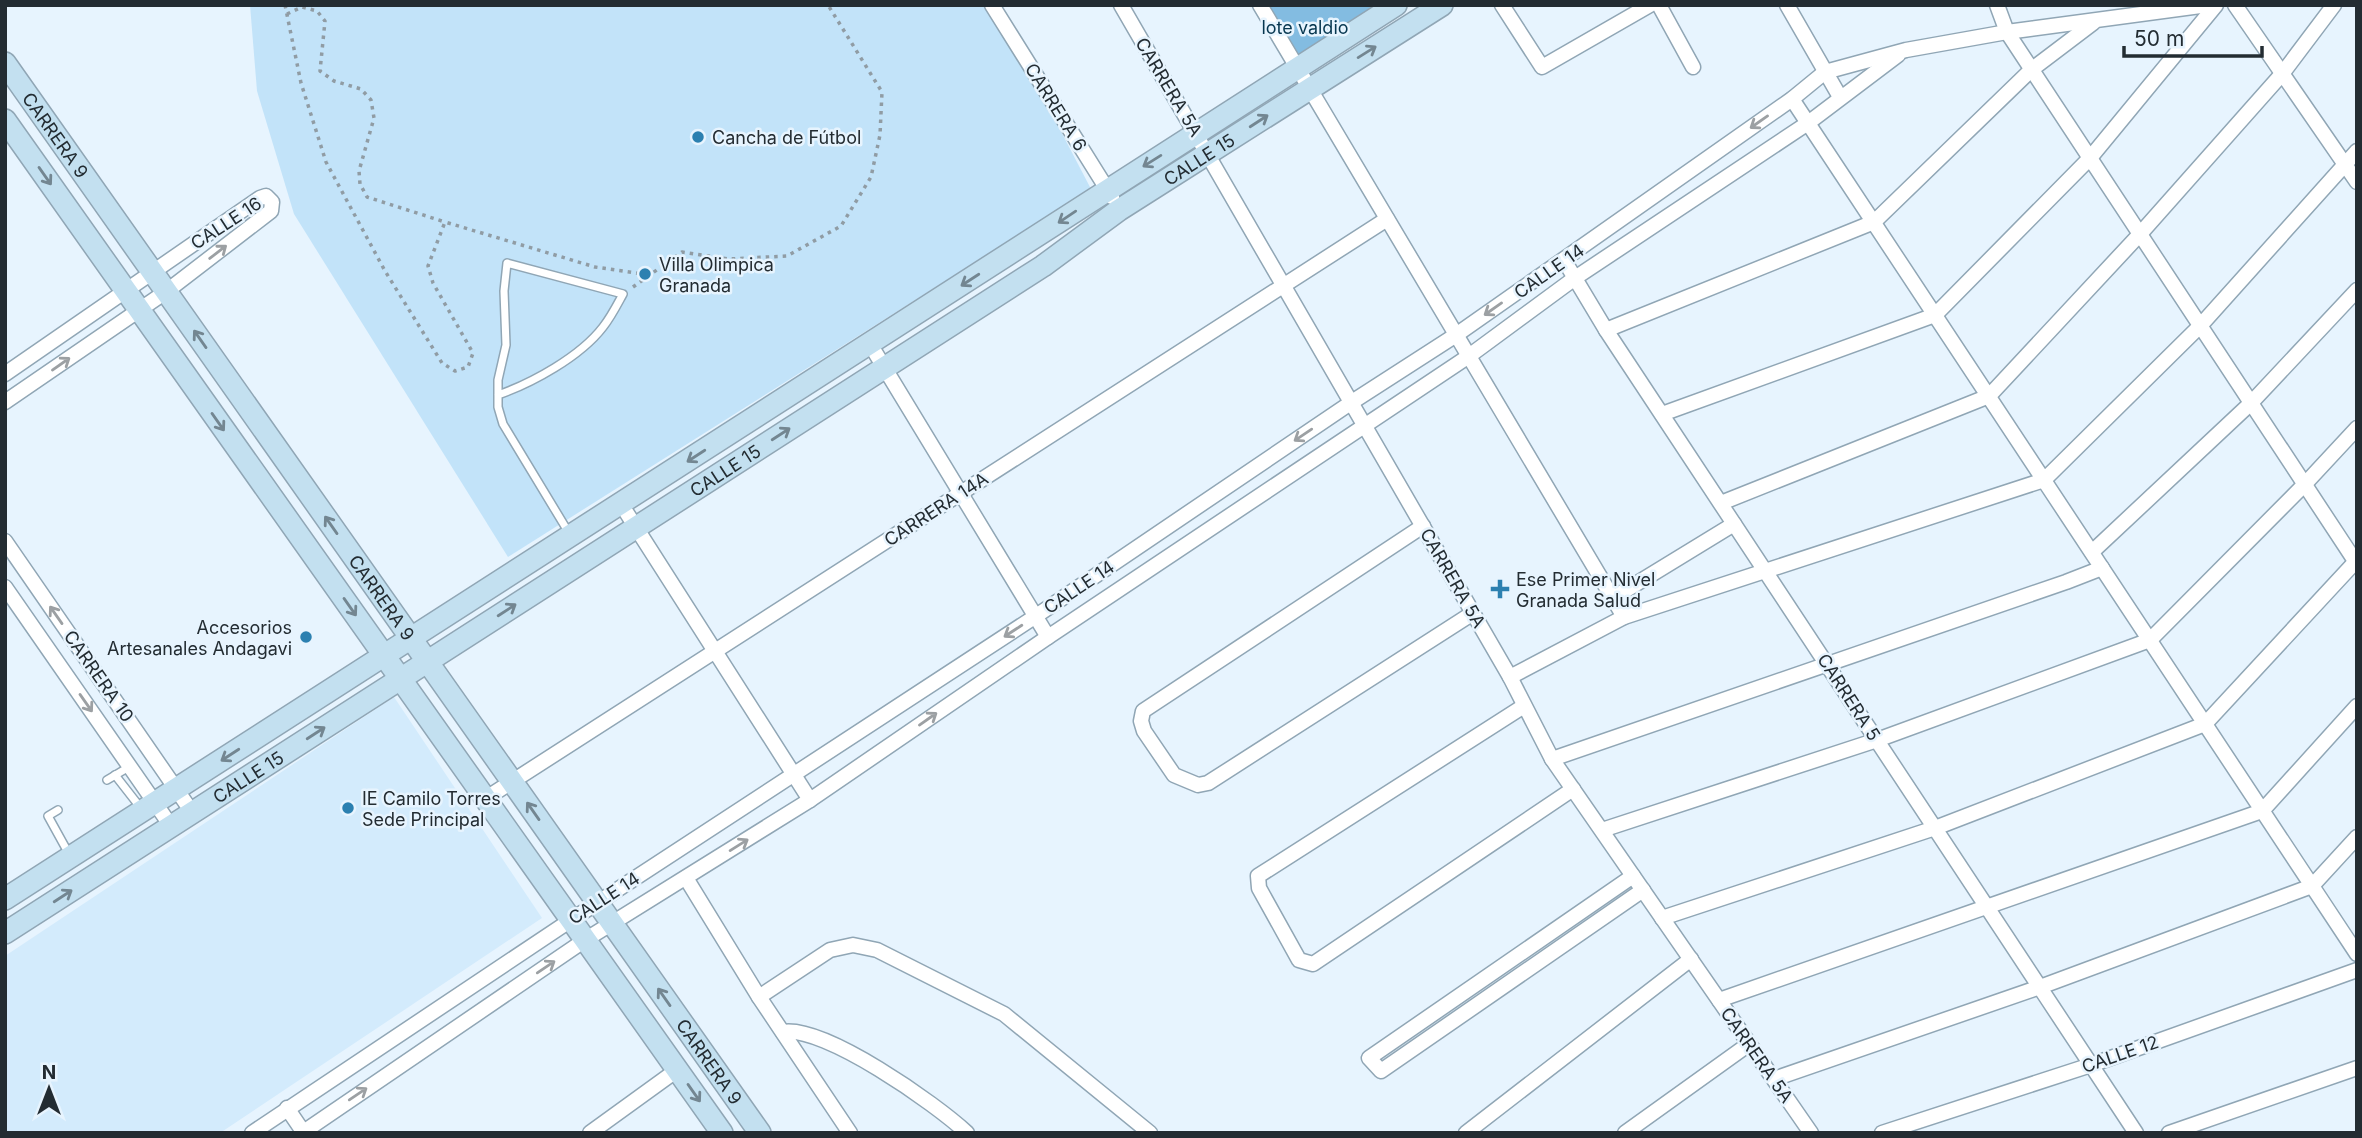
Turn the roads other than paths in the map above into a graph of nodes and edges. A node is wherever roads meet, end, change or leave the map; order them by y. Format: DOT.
graph roads {
  1 [pos="992,5"];
  2 [pos="1121,5"];
  3 [pos="1259,5"];
  4 [pos="1396,5"];
  5 [pos="1442,5"];
  6 [pos="1502,5"];
  7 [pos="1650,5"];
  8 [pos="1659,5"];
  9 [pos="1787,5"];
  10 [pos="1997,5"];
  11 [pos="2208,5"];
  12 [pos="2216,5"];
  13 [pos="2235,5"];
  14 [pos="2334,5"];
  15 [pos="2094,22"];
  16 [pos="2007,32"];
  17 [pos="1906,50"];
  18 [pos="5,63"];
  19 [pos="1693,67"];
  20 [pos="1297,68"];
  21 [pos="2031,69"];
  22 [pos="1825,72"];
  23 [pos="2282,74"];
  24 [pos="1310,89"];
  25 [pos="1840,97"];
  26 [pos="1792,99"];
  27 [pos="5,120"];
  28 [pos="1808,123"];
  29 [pos="1196,132"];
  30 [pos="2357,151"];
  31 [pos="1209,153"];
  32 [pos="2090,158"];
  33 [pos="2345,164"];
  34 [pos="2357,182"];
  35 [pos="1107,190"];
  36 [pos="1119,209"];
  37 [pos="1387,219"];
  38 [pos="1874,222"];
  39 [pos="2140,234"];
  40 [pos="1564,260"];
  41 [pos="153,273"];
  42 [pos="1575,278"];
  43 [pos="1284,285"];
  44 [pos="2357,290"];
  45 [pos="126,291"];
  46 [pos="167,291"];
  47 [pos="139,310"];
  48 [pos="1935,315"];
  49 [pos="2200,326"];
  50 [pos="1606,330"];
  51 [pos="1456,335"];
  52 [pos="870,344"];
  53 [pos="1469,356"];
  54 [pos="884,368"];
  55 [pos="5,374"];
  56 [pos="498,395"];
  57 [pos="1989,396"];
  58 [pos="5,402"];
  59 [pos="1352,402"];
  60 [pos="2250,402"];
  61 [pos="1661,414"];
  62 [pos="1364,424"];
  63 [pos="2357,428"];
  64 [pos="2044,480"];
  65 [pos="2304,485"];
  66 [pos="961,493"];
  67 [pos="1721,503"];
  68 [pos="621,504"];
  69 [pos="1734,524"];
  70 [pos="1423,526"];
  71 [pos="636,527"];
  72 [pos="571,536"];
  73 [pos="5,541"];
  74 [pos="2092,552"];
  75 [pos="2356,562"];
  76 [pos="2102,568"];
  77 [pos="1764,569"];
  78 [pos="5,587"];
  79 [pos="1613,598"];
  80 [pos="1473,613"];
  81 [pos="1036,616"];
  82 [pos="1624,617"];
  83 [pos="1048,637"];
  84 [pos="411,638"];
  85 [pos="2150,640"];
  86 [pos="715,651"];
  87 [pos="384,656"];
  88 [pos="427,661"];
  89 [pos="1827,664"];
  90 [pos="1510,677"];
  91 [pos="400,679"];
  92 [pos="1524,706"];
  93 [pos="2357,706"];
  94 [pos="2205,724"];
  95 [pos="1877,740"];
  96 [pos="1552,759"];
  97 [pos="130,766"];
  98 [pos="793,774"];
  99 [pos="115,775"];
  100 [pos="107,780"];
  101 [pos="512,782"];
  102 [pos="176,789"];
  103 [pos="1573,789"];
  104 [pos="485,799"];
  105 [pos="810,800"];
  106 [pos="149,807"];
  107 [pos="58,810"];
  108 [pos="2262,811"];
  109 [pos="192,812"];
  110 [pos="171,826"];
  111 [pos="1935,828"];
  112 [pos="1602,830"];
  113 [pos="2357,837"];
  114 [pos="71,857"];
  115 [pos="1633,876"];
  116 [pos="686,878"];
  117 [pos="2312,886"];
  118 [pos="1643,890"];
  119 [pos="5,899"];
  120 [pos="598,903"];
  121 [pos="1986,906"];
  122 [pos="1662,918"];
  123 [pos="571,920"];
  124 [pos="612,924"];
  125 [pos="5,933"];
  126 [pos="585,940"];
  127 [pos="2357,954"];
  128 [pos="1690,959"];
  129 [pos="2357,970"];
  130 [pos="2040,987"];
  131 [pos="759,997"];
  132 [pos="1719,1000"];
  133 [pos="783,1032"];
  134 [pos="1749,1044"];
  135 [pos="2091,1065"];
  136 [pos="2357,1068"];
  137 [pos="677,1070"];
  138 [pos="1774,1079"];
  139 [pos="287,1108"];
  140 [pos="303,1132"];
  141 [pos="251,1133"];
  142 [pos="590,1133"];
  143 [pos="722,1133"];
  144 [pos="760,1133"];
  145 [pos="850,1133"];
  146 [pos="967,1133"];
  147 [pos="1150,1133"];
  148 [pos="1466,1133"];
  149 [pos="1625,1133"];
  150 [pos="1811,1133"];
  151 [pos="1882,1133"];
  152 [pos="2136,1133"];
  153 [pos="2169,1133"];
  1 -- 35 [label="street, CARRERA 6"];
  2 -- 29 [label="street, CARRERA 5A"];
  3 -- 20 [label="street"];
  4 -- 20 [label="street, CALLE 15"];
  24 -- 5 [label="street, CALLE 15, one-way"];
  6 -- 7 [label="street"];
  8 -- 19 [label="street"];
  9 -- 22 [label="street"];
  10 -- 16 [label="street"];
  11 -- 15 [label="street, CALLE 14"];
  12 -- 32 [label="street"];
  13 -- 23 [label="street"];
  14 -- 23 [label="street"];
  15 -- 16 [label="street, CALLE 14"];
  15 -- 21 [label="street"];
  16 -- 17 [label="street, CALLE 14"];
  16 -- 21 [label="street"];
  17 -- 22 [label="street, CALLE 14"];
  17 -- 25 [label="street, CALLE 14"];
  18 -- 41 [label="street, CARRERA 9"];
  20 -- 24 [label="street"];
  20 -- 29 [label="street, CALLE 15"];
  21 -- 32 [label="street"];
  21 -- 38 [label="street"];
  22 -- 25 [label="street"];
  22 -- 26 [label="street, CALLE 14"];
  23 -- 33 [label="street"];
  23 -- 39 [label="street"];
  31 -- 24 [label="street, CALLE 15, one-way"];
  24 -- 37 [label="street"];
  25 -- 28 [label="street, CALLE 14"];
  26 -- 28 [label="street"];
  26 -- 40 [label="street, CALLE 14, one-way"];
  27 -- 45 [label="street, CARRERA 9, one-way"];
  28 -- 38 [label="street"];
  28 -- 42 [label="street, CALLE 14"];
  29 -- 31 [label="street, CARRERA 5A"];
  29 -- 35 [label="street, CALLE 15, one-way"];
  30 -- 33 [label="street"];
  31 -- 36 [label="street, CALLE 15"];
  31 -- 43 [label="street, CARRERA 5A"];
  32 -- 39 [label="street"];
  32 -- 48 [label="street"];
  33 -- 34 [label="street"];
  33 -- 49 [label="street"];
  35 -- 36 [label="street, CARRERA 6"];
  35 -- 52 [label="street, CALLE 15, one-way"];
  36 -- 54 [label="street, CALLE 15"];
  37 -- 43 [label="street, CARRERA 14A"];
  37 -- 51 [label="street"];
  38 -- 48 [label="street"];
  38 -- 50 [label="street"];
  39 -- 49 [label="street"];
  39 -- 57 [label="street"];
  40 -- 42 [label="street, CARRERA 5"];
  40 -- 51 [label="street, CALLE 14, one-way"];
  41 -- 45 [label="street, CALLE 16"];
  41 -- 46 [label="street, CARRERA 9"];
  46 -- 41 [label="street, CALLE 16, one-way"];
  42 -- 50 [label="street, CARRERA 5"];
  42 -- 53 [label="street, CALLE 14"];
  43 -- 59 [label="street, CARRERA 5A"];
  43 -- 66 [label="street, CARRERA 14A"];
  44 -- 60 [label="street"];
  45 -- 47 [label="street, CARRERA 9"];
  45 -- 55 [label="street, CALLE 16"];
  46 -- 47 [label="street, CALLE 16"];
  84 -- 46 [label="street, CARRERA 9, one-way"];
  58 -- 47 [label="street, CALLE 16, one-way"];
  47 -- 87 [label="street, CARRERA 9, one-way"];
  48 -- 57 [label="street"];
  48 -- 61 [label="street"];
  49 -- 60 [label="street"];
  49 -- 64 [label="street"];
  50 -- 61 [label="street, CARRERA 5"];
  51 -- 53 [label="street"];
  51 -- 59 [label="street, CALLE 14"];
  52 -- 54 [label="street"];
  52 -- 68 [label="street, CALLE 15, one-way"];
  53 -- 62 [label="street, CALLE 14"];
  53 -- 79 [label="street"];
  54 -- 66 [label="street"];
  71 -- 54 [label="street, CALLE 15, one-way"];
  56 -- 56 [label="lane"];
  56 -- 72 [label="lane"];
  57 -- 64 [label="street"];
  57 -- 67 [label="street"];
  59 -- 62 [label="street, CARRERA 5A"];
  59 -- 81 [label="street, CALLE 14, one-way"];
  60 -- 65 [label="street"];
  60 -- 74 [label="street"];
  61 -- 67 [label="street, CARRERA 5"];
  62 -- 70 [label="street, CARRERA 5A"];
  62 -- 83 [label="street, CALLE 14"];
  63 -- 65 [label="street"];
  64 -- 74 [label="street"];
  64 -- 77 [label="street"];
  65 -- 75 [label="street"];
  65 -- 85 [label="street"];
  66 -- 81 [label="street"];
  66 -- 86 [label="street, CARRERA 14A"];
  67 -- 69 [label="street, CARRERA 5"];
  68 -- 71 [label="street"];
  68 -- 72 [label="street, CALLE 15"];
  69 -- 77 [label="street, CARRERA 5"];
  69 -- 79 [label="street"];
  70 -- 80 [label="street, CARRERA 5A"];
  70 -- 80 [label="street"];
  71 -- 86 [label="street"];
  88 -- 71 [label="street, CALLE 15, one-way"];
  72 -- 84 [label="street, CALLE 15"];
  102 -- 73 [label="street, CARRERA 10, one-way"];
  74 -- 76 [label="street"];
  75 -- 94 [label="street"];
  76 -- 85 [label="street"];
  76 -- 89 [label="street"];
  77 -- 82 [label="street"];
  77 -- 89 [label="street, CARRERA 5"];
  78 -- 97 [label="street, CARRERA 10, one-way"];
  79 -- 82 [label="street"];
  80 -- 90 [label="street, CARRERA 5A"];
  81 -- 83 [label="street"];
  81 -- 98 [label="street, CALLE 14, one-way"];
  82 -- 90 [label="street"];
  105 -- 83 [label="street, CALLE 14, one-way"];
  84 -- 87 [label="street, CALLE 15"];
  84 -- 88 [label="street, CARRERA 9"];
  85 -- 94 [label="street"];
  85 -- 95 [label="street"];
  86 -- 98 [label="street"];
  86 -- 101 [label="street, CARRERA 14A"];
  87 -- 91 [label="street, CARRERA 9"];
  87 -- 102 [label="street, CALLE 15, one-way"];
  88 -- 91 [label="street, CALLE 15"];
  88 -- 101 [label="street, CARRERA 9"];
  89 -- 95 [label="street, CARRERA 5"];
  89 -- 96 [label="street"];
  90 -- 92 [label="street, CARRERA 5A"];
  91 -- 104 [label="street, CARRERA 9"];
  109 -- 91 [label="street, CALLE 15, one-way"];
  92 -- 96 [label="street, CARRERA 5A"];
  92 -- 103 [label="street"];
  93 -- 108 [label="street"];
  94 -- 108 [label="street"];
  94 -- 111 [label="street"];
  95 -- 111 [label="street, CARRERA 5"];
  95 -- 112 [label="street"];
  96 -- 103 [label="street, CARRERA 5A"];
  97 -- 99 [label="lane"];
  97 -- 106 [label="street, CARRERA 10"];
  98 -- 105 [label="street"];
  98 -- 120 [label="street, CALLE 14"];
  99 -- 100 [label="lane"];
  99 -- 106 [label="lane"];
  101 -- 104 [label="street, CARRERA 14A"];
  120 -- 101 [label="street, CARRERA 9, one-way"];
  102 -- 106 [label="street, CALLE 15"];
  102 -- 109 [label="street, CARRERA 10"];
  103 -- 112 [label="street, CARRERA 5A"];
  104 -- 123 [label="street, CARRERA 9"];
  116 -- 105 [label="street, CALLE 14, one-way"];
  106 -- 110 [label="street, CARRERA 10"];
  106 -- 114 [label="street, CALLE 15"];
  107 -- 114 [label="lane"];
  108 -- 117 [label="street"];
  108 -- 121 [label="street"];
  109 -- 110 [label="street, CALLE 15"];
  125 -- 110 [label="street, CALLE 15, one-way"];
  111 -- 121 [label="street, CARRERA 5"];
  111 -- 122 [label="street"];
  112 -- 115 [label="street, CARRERA 5A"];
  113 -- 117 [label="street"];
  114 -- 119 [label="street, CALLE 15"];
  115 -- 118 [label="street, CARRERA 5A"];
  115 -- 118 [label="street"];
  116 -- 124 [label="street, CALLE 14"];
  116 -- 131 [label="street"];
  117 -- 127 [label="street"];
  117 -- 130 [label="street"];
  118 -- 122 [label="street, CARRERA 5A"];
  120 -- 123 [label="street, CALLE 14"];
  120 -- 124 [label="street, CARRERA 9"];
  121 -- 130 [label="street, CARRERA 5"];
  121 -- 132 [label="street"];
  122 -- 128 [label="street, CARRERA 5A"];
  123 -- 126 [label="street, CARRERA 9"];
  123 -- 139 [label="street, CALLE 14"];
  124 -- 126 [label="street, CALLE 14"];
  144 -- 124 [label="street, CARRERA 9, one-way"];
  126 -- 137 [label="street, CARRERA 9"];
  140 -- 126 [label="street, CALLE 14, one-way"];
  128 -- 132 [label="street, CARRERA 5A"];
  128 -- 148 [label="street"];
  129 -- 135 [label="street, CALLE 12"];
  130 -- 135 [label="street, CARRERA 5"];
  130 -- 138 [label="street"];
  131 -- 133 [label="street"];
  131 -- 147 [label="street"];
  132 -- 134 [label="street, CARRERA 5A"];
  133 -- 145 [label="street"];
  133 -- 146 [label="street"];
  134 -- 138 [label="street, CARRERA 5A"];
  134 -- 149 [label="street"];
  135 -- 151 [label="street, CALLE 12"];
  135 -- 152 [label="street, CARRERA 5"];
  136 -- 153 [label="street"];
  137 -- 142 [label="street"];
  137 -- 143 [label="street, CARRERA 9, one-way"];
  138 -- 150 [label="street, CARRERA 5A"];
  139 -- 140 [label="street"];
  139 -- 141 [label="street, CALLE 14"];
}
